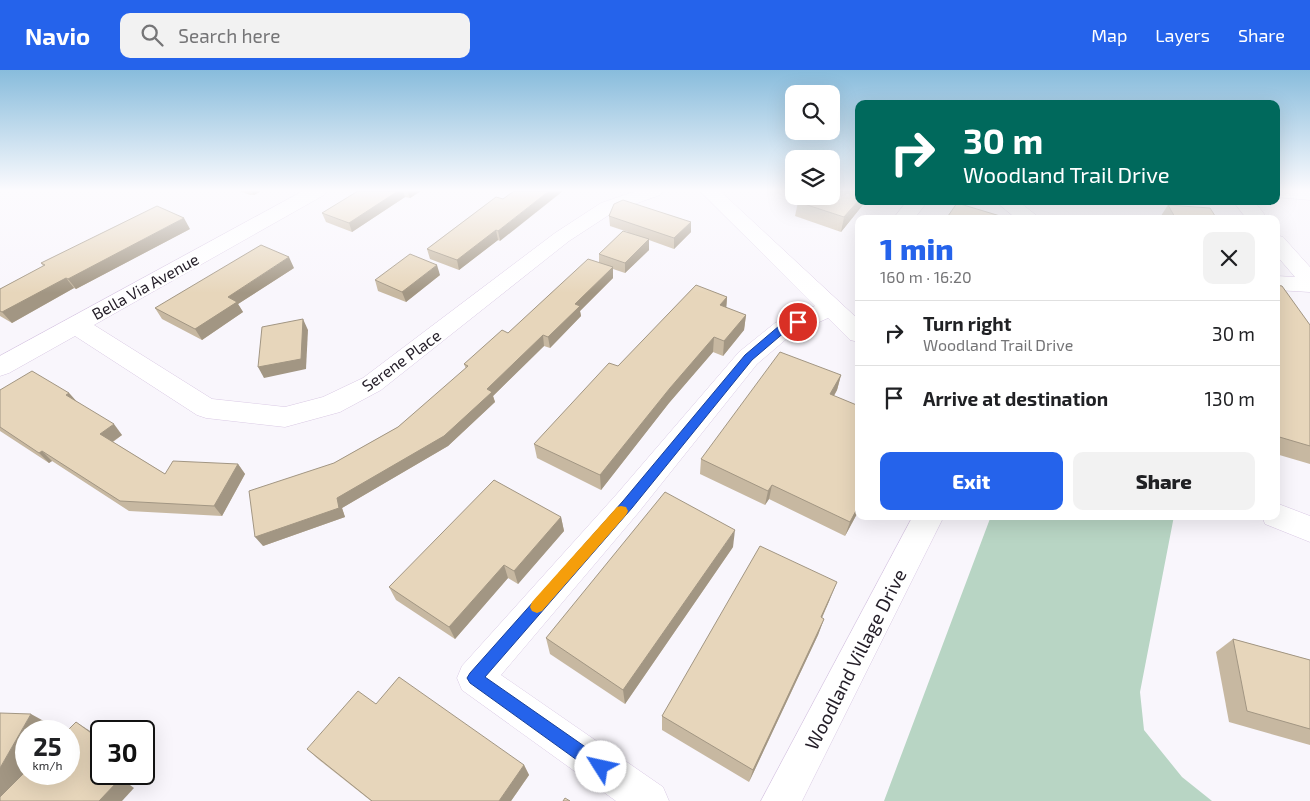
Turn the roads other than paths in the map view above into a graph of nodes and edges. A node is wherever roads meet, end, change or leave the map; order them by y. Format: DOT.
graph roads {
  1 [pos="256,225"];
  2 [pos="580,225"];
  3 [pos="744,225"];
  4 [pos="1280,246"];
  5 [pos="1310,281"];
  6 [pos="1280,283"];
  7 [pos="1310,286"];
  8 [pos="830,308"];
  9 [pos="76,325"];
  10 [pos="855,330"];
  11 [pos="0,367"];
  12 [pos="1280,517"];
  13 [pos="927,520"];
  14 [pos="1310,528"];
  15 [pos="649,801"];
  16 [pos="781,801"];
  1 -- 9 [label="street, Bella Via Avenue"];
  2 -- 9 [label="street, Serene Place"];
  3 -- 8 [label="street"];
  4 -- 5 [label="street"];
  6 -- 7 [label="street"];
  8 -- 10 [label="street"];
  8 -- 15 [label="street"];
  9 -- 11 [label="street, Bella Via Avenue"];
  12 -- 14 [label="street"];
  13 -- 16 [label="street, Woodland Village Drive"];
}
